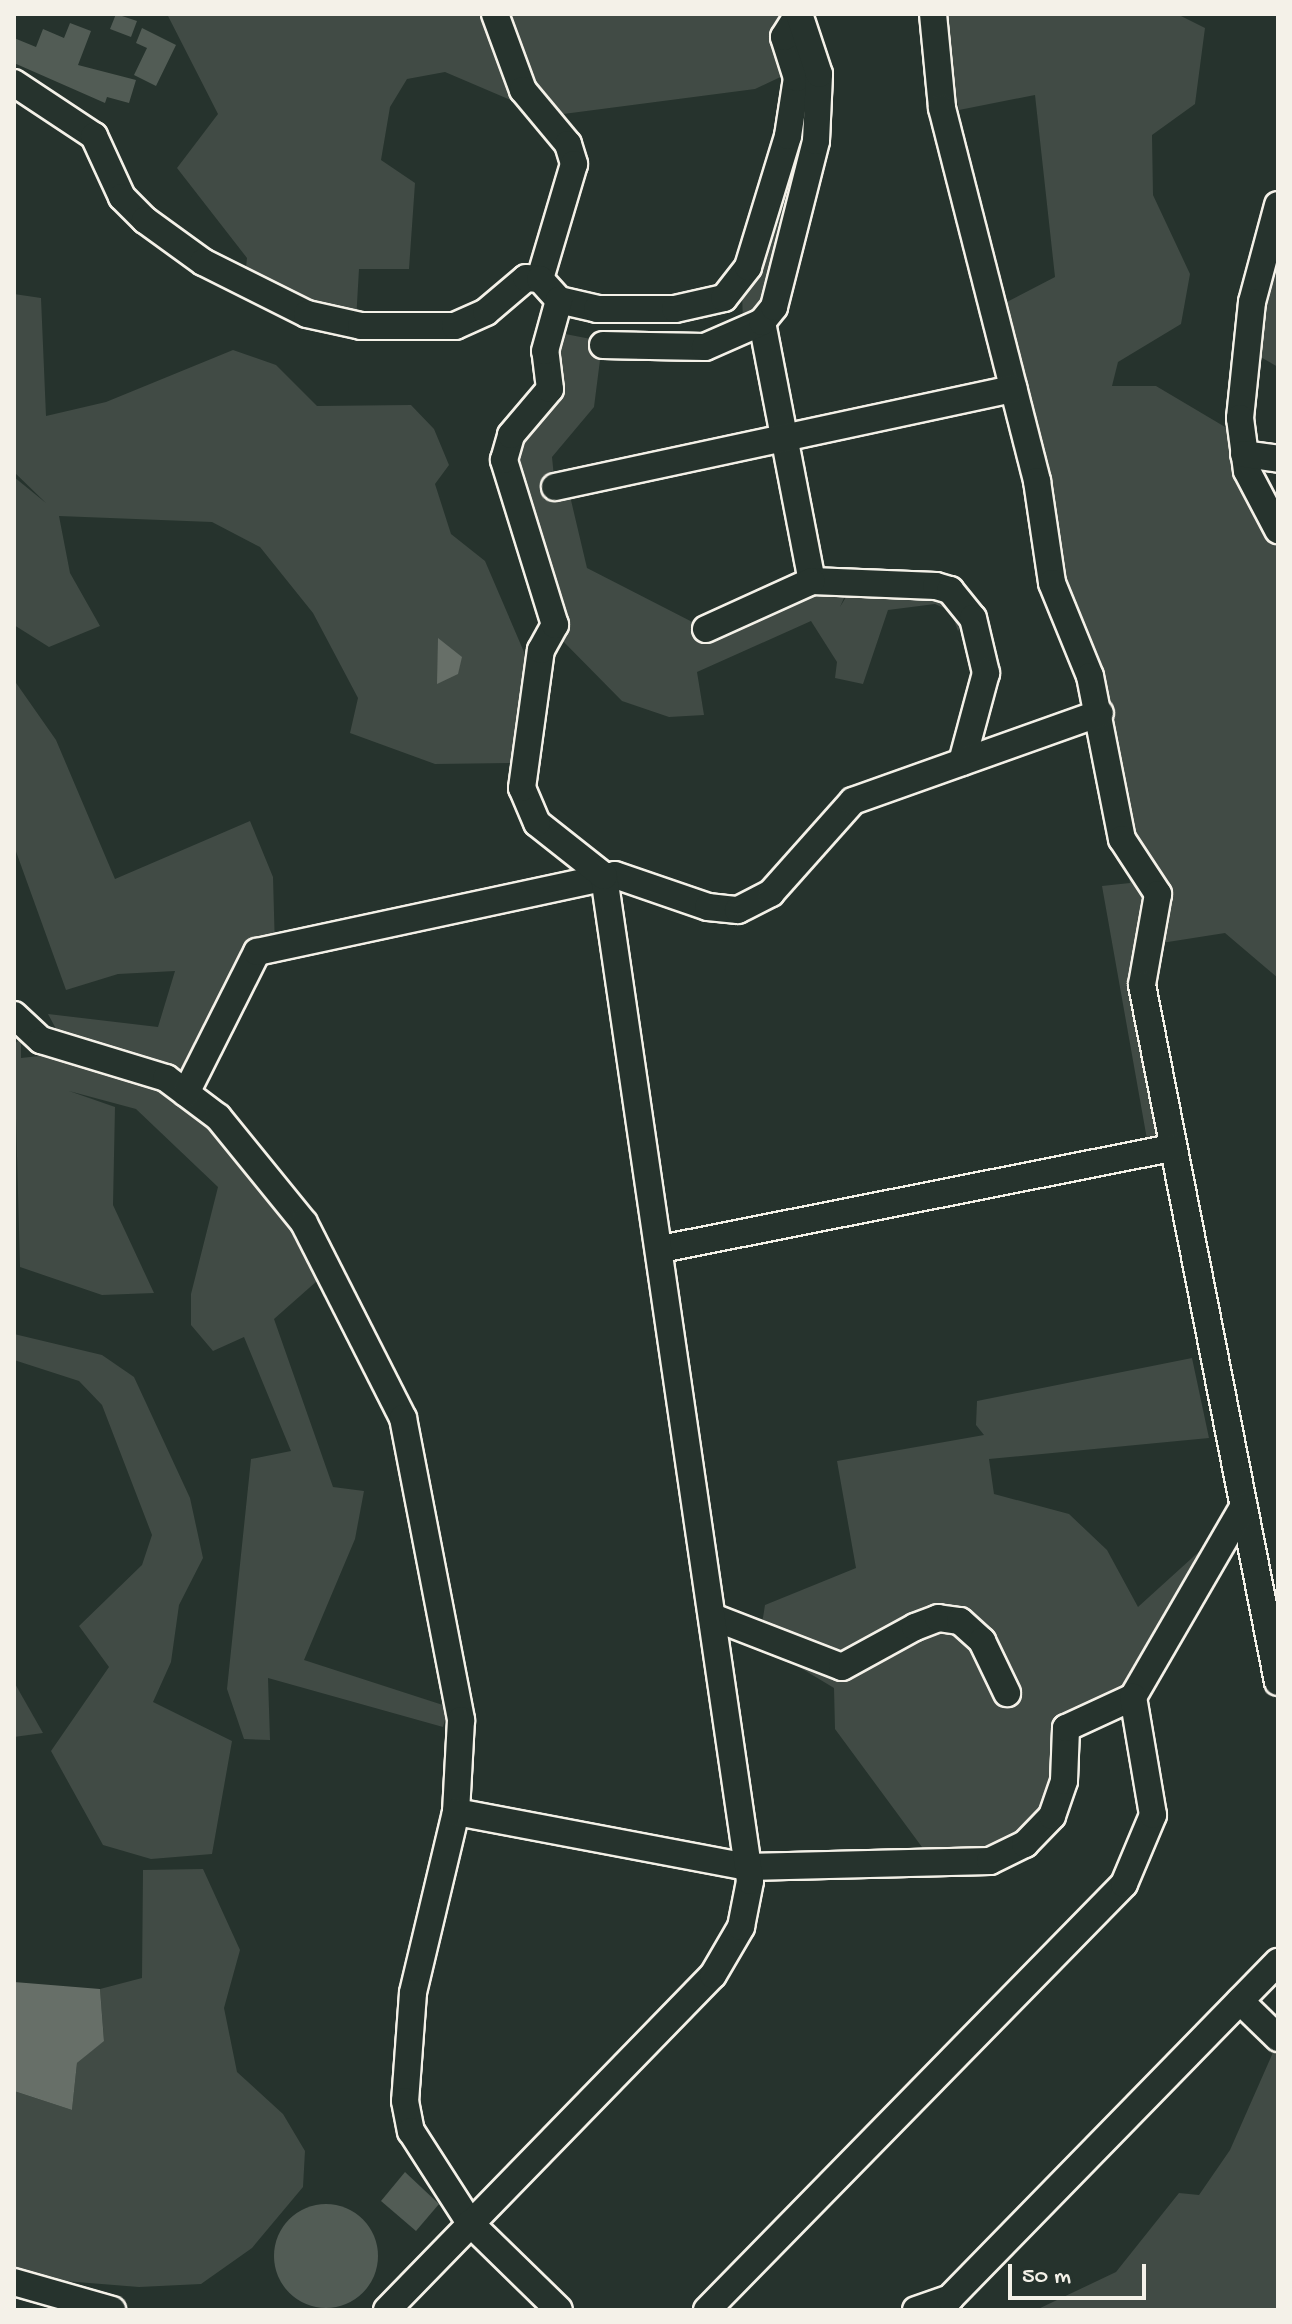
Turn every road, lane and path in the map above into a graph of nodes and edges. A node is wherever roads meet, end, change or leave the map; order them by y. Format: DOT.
graph roads {
  1 [pos="495,14"];
  2 [pos="933,14"];
  3 [pos="798,15"];
  4 [pos="14,83"];
  5 [pos="1278,205"];
  6 [pos="540,279"];
  7 [pos="559,300"];
  8 [pos="762,322"];
  9 [pos="603,345"];
  10 [pos="1014,389"];
  11 [pos="783,434"];
  12 [pos="1244,454"];
  13 [pos="1278,459"];
  14 [pos="555,487"];
  15 [pos="1278,530"];
  16 [pos="812,581"];
  17 [pos="706,629"];
  18 [pos="1100,713"];
  19 [pos="962,762"];
  20 [pos="604,876"];
  21 [pos="16,1026"];
  22 [pos="186,1093"];
  23 [pos="1171,1148"];
  24 [pos="661,1249"];
  25 [pos="1243,1507"];
  26 [pos="713,1617"];
  27 [pos="1278,1682"];
  28 [pos="1007,1693"];
  29 [pos="1133,1697"];
  30 [pos="456,1812"];
  31 [pos="748,1867"];
  32 [pos="1278,1962"];
  33 [pos="1240,2001"];
  34 [pos="1278,2038"];
  35 [pos="470,2223"];
  36 [pos="14,2282"];
  37 [pos="112,2310"];
  38 [pos="387,2310"];
  39 [pos="559,2310"];
  40 [pos="707,2310"];
  41 [pos="916,2310"];
  1 -- 6 [label="street"];
  2 -- 10 [label="street"];
  3 -- 7 [label="street"];
  3 -- 8 [label="street"];
  4 -- 6 [label="street"];
  5 -- 12 [label="street"];
  6 -- 7 [label="street"];
  7 -- 20 [label="street"];
  8 -- 9 [label="street"];
  8 -- 11 [label="street"];
  10 -- 11 [label="street"];
  10 -- 18 [label="street"];
  11 -- 14 [label="street"];
  11 -- 16 [label="street"];
  12 -- 13 [label="street"];
  12 -- 15 [label="street"];
  16 -- 17 [label="street"];
  16 -- 19 [label="street"];
  18 -- 19 [label="street"];
  18 -- 23 [label="street"];
  19 -- 20 [label="street"];
  20 -- 22 [label="street"];
  20 -- 24 [label="street"];
  21 -- 22 [label="street"];
  22 -- 30 [label="street"];
  23 -- 24 [label="street"];
  23 -- 25 [label="street"];
  24 -- 26 [label="street"];
  25 -- 27 [label="street"];
  25 -- 29 [label="street"];
  26 -- 28 [label="street"];
  26 -- 31 [label="street"];
  29 -- 31 [label="street"];
  29 -- 40 [label="street"];
  30 -- 31 [label="street"];
  30 -- 35 [label="street"];
  31 -- 35 [label="street"];
  32 -- 33 [label="street"];
  33 -- 34 [label="street"];
  33 -- 41 [label="street"];
  35 -- 38 [label="street"];
  35 -- 39 [label="street"];
  36 -- 37 [label="street"];
}
